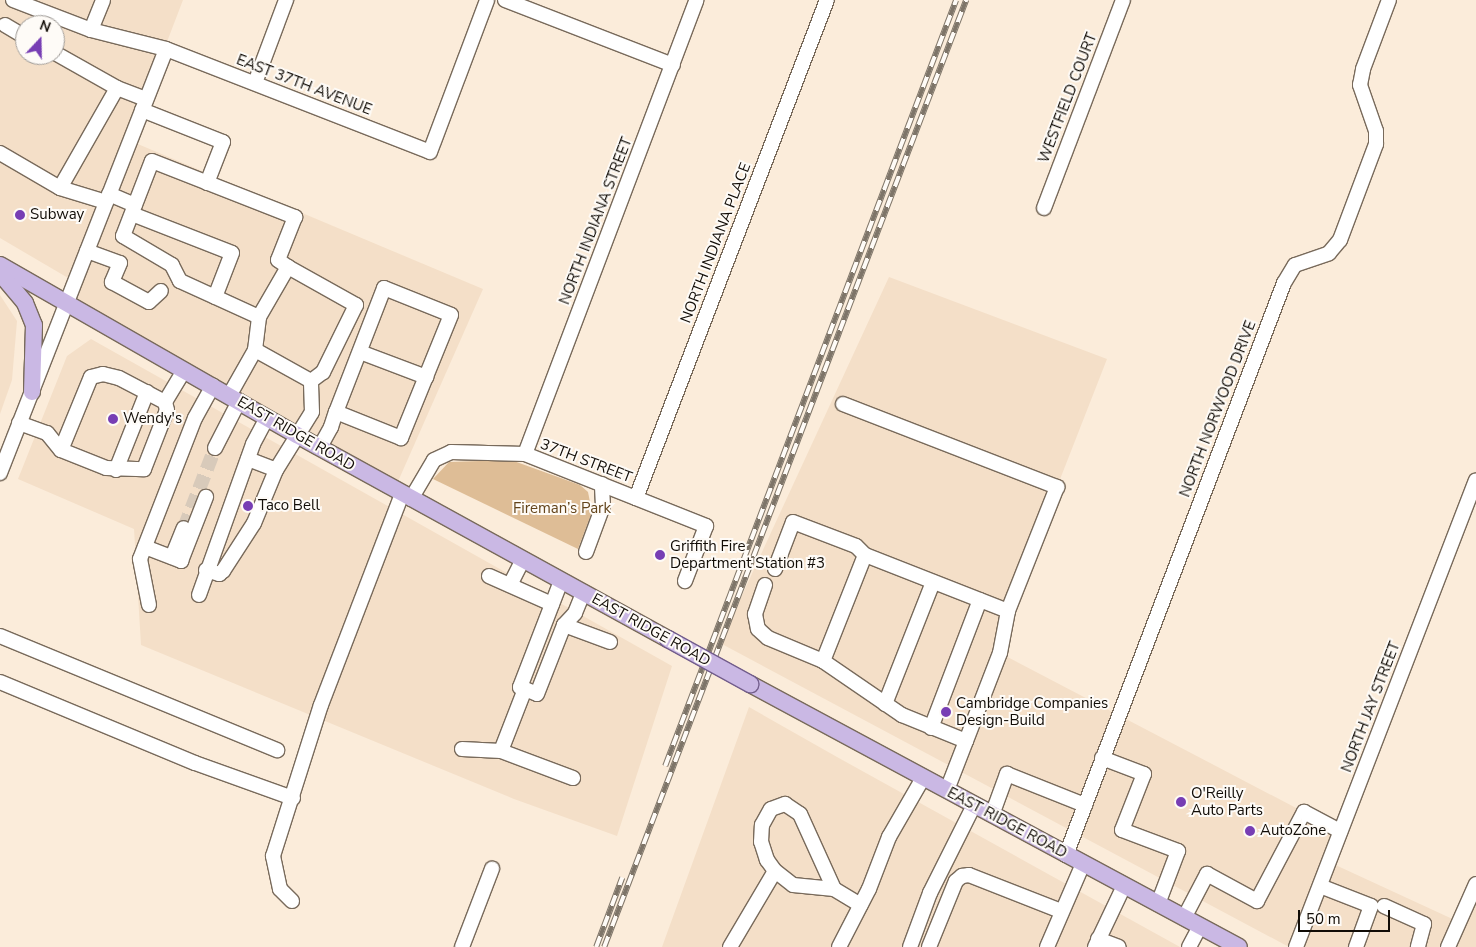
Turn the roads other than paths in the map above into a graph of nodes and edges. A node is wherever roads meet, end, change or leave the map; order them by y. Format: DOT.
graph roads {
  1 [pos="14,0"];
  2 [pos="102,0"];
  3 [pos="286,0"];
  4 [pos="487,0"];
  5 [pos="505,0"];
  6 [pos="698,0"];
  7 [pos="827,0"];
  8 [pos="1123,0"];
  9 [pos="1389,0"];
  10 [pos="5,25"];
  11 [pos="15,30"];
  12 [pos="91,30"];
  13 [pos="166,49"];
  14 [pos="65,59"];
  15 [pos="673,65"];
  16 [pos="255,83"];
  17 [pos="117,88"];
  18 [pos="144,105"];
  19 [pos="0,153"];
  20 [pos="207,183"];
  21 [pos="60,188"];
  22 [pos="108,198"];
  23 [pos="1044,208"];
  24 [pos="134,209"];
  25 [pos="87,251"];
  26 [pos="0,265"];
  27 [pos="288,267"];
  28 [pos="0,273"];
  29 [pos="161,291"];
  30 [pos="215,297"];
  31 [pos="67,304"];
  32 [pos="259,317"];
  33 [pos="254,350"];
  34 [pos="360,352"];
  35 [pos="184,370"];
  36 [pos="426,377"];
  37 [pos="311,381"];
  38 [pos="213,386"];
  39 [pos="32,392"];
  40 [pos="147,392"];
  41 [pos="234,399"];
  42 [pos="166,402"];
  43 [pos="843,404"];
  44 [pos="336,412"];
  45 [pos="267,418"];
  46 [pos="19,423"];
  47 [pos="297,435"];
  48 [pos="220,445"];
  49 [pos="320,447"];
  50 [pos="61,450"];
  51 [pos="525,454"];
  52 [pos="248,460"];
  53 [pos="116,470"];
  54 [pos="276,470"];
  55 [pos="0,473"];
  56 [pos="1476,480"];
  57 [pos="602,484"];
  58 [pos="406,496"];
  59 [pos="206,497"];
  60 [pos="636,498"];
  61 [pos="184,528"];
  62 [pos="145,547"];
  63 [pos="586,552"];
  64 [pos="865,555"];
  65 [pos="177,559"];
  66 [pos="523,560"];
  67 [pos="775,569"];
  68 [pos="206,570"];
  69 [pos="489,576"];
  70 [pos="561,581"];
  71 [pos="685,581"];
  72 [pos="933,582"];
  73 [pos="510,585"];
  74 [pos="765,585"];
  75 [pos="583,593"];
  76 [pos="199,595"];
  77 [pos="980,600"];
  78 [pos="552,604"];
  79 [pos="149,605"];
  80 [pos="1008,611"];
  81 [pos="564,625"];
  82 [pos="0,636"];
  83 [pos="610,642"];
  84 [pos="823,661"];
  85 [pos="0,682"];
  86 [pos="524,689"];
  87 [pos="885,704"];
  88 [pos="932,728"];
  89 [pos="966,741"];
  90 [pos="277,750"];
  91 [pos="462,750"];
  92 [pos="501,750"];
  93 [pos="1102,758"];
  94 [pos="574,778"];
  95 [pos="923,778"];
  96 [pos="947,790"];
  97 [pos="293,798"];
  98 [pos="974,805"];
  99 [pos="1085,805"];
  100 [pos="992,815"];
  101 [pos="1340,831"];
  102 [pos="1066,854"];
  103 [pos="1083,864"];
  104 [pos="492,870"];
  105 [pos="775,872"];
  106 [pos="1476,884"];
  107 [pos="1124,886"];
  108 [pos="1320,886"];
  109 [pos="834,889"];
  110 [pos="292,901"];
  111 [pos="1158,904"];
  112 [pos="861,905"];
  113 [pos="1384,906"];
  114 [pos="1061,911"];
  115 [pos="1184,918"];
  116 [pos="1200,926"];
  117 [pos="1096,943"];
  118 [pos="1421,946"];
  119 [pos="462,947"];
  120 [pos="730,947"];
  121 [pos="839,947"];
  122 [pos="910,947"];
  123 [pos="928,947"];
  124 [pos="1047,947"];
  125 [pos="1118,947"];
  126 [pos="1189,947"];
  127 [pos="1239,947"];
  128 [pos="1296,947"];
  129 [pos="1356,947"];
  130 [pos="1448,947"];
  1 -- 12 [label="street, EAST 37TH AVENUE"];
  2 -- 12 [label="street"];
  3 -- 16 [label="street"];
  4 -- 16 [label="street, EAST 37TH AVENUE"];
  5 -- 15 [label="street"];
  6 -- 15 [label="street, NORTH INDIANA STREET"];
  7 -- 60 [label="street, NORTH INDIANA PLACE"];
  8 -- 23 [label="street, WESTFIELD COURT"];
  9 -- 93 [label="street, NORTH NORWOOD DRIVE"];
  10 -- 11 [label="street"];
  12 -- 13 [label="street, EAST 37TH AVENUE"];
  13 -- 16 [label="street, EAST 37TH AVENUE"];
  13 -- 18 [label="street"];
  14 -- 17 [label="street"];
  15 -- 51 [label="street, NORTH INDIANA STREET"];
  17 -- 18 [label="street"];
  17 -- 21 [label="street"];
  18 -- 20 [label="street"];
  18 -- 22 [label="street"];
  19 -- 21 [label="street"];
  20 -- 24 [label="street"];
  20 -- 27 [label="street"];
  21 -- 22 [label="street"];
  22 -- 24 [label="street"];
  22 -- 25 [label="street"];
  24 -- 30 [label="street"];
  24 -- 30 [label="street"];
  25 -- 29 [label="street"];
  25 -- 31 [label="street"];
  26 -- 31 [label="main road, EAST RIDGE ROAD"];
  27 -- 32 [label="street"];
  27 -- 37 [label="street"];
  28 -- 39 [label="main road"];
  30 -- 32 [label="street"];
  31 -- 35 [label="main road, EAST RIDGE ROAD"];
  31 -- 39 [label="street"];
  32 -- 33 [label="street"];
  33 -- 37 [label="street"];
  33 -- 41 [label="street"];
  34 -- 36 [label="street"];
  34 -- 36 [label="street"];
  34 -- 44 [label="street"];
  35 -- 38 [label="main road, EAST RIDGE ROAD"];
  35 -- 42 [label="street"];
  36 -- 44 [label="street"];
  37 -- 47 [label="street"];
  38 -- 41 [label="main road, EAST RIDGE ROAD"];
  38 -- 62 [label="street"];
  39 -- 46 [label="street"];
  40 -- 42 [label="street"];
  40 -- 50 [label="street"];
  40 -- 53 [label="street"];
  41 -- 45 [label="main road, EAST RIDGE ROAD"];
  41 -- 48 [label="street"];
  42 -- 53 [label="street"];
  43 -- 80 [label="street"];
  44 -- 49 [label="street"];
  45 -- 47 [label="main road, EAST RIDGE ROAD"];
  45 -- 52 [label="street"];
  46 -- 50 [label="street"];
  46 -- 55 [label="street"];
  47 -- 49 [label="main road, EAST RIDGE ROAD"];
  47 -- 54 [label="street"];
  49 -- 58 [label="main road, EAST RIDGE ROAD"];
  50 -- 53 [label="street"];
  51 -- 57 [label="street, 37TH STREET"];
  51 -- 58 [label="street, 37TH STREET"];
  52 -- 54 [label="street"];
  52 -- 68 [label="street"];
  54 -- 68 [label="street"];
  56 -- 101 [label="street, NORTH JAY STREET"];
  57 -- 60 [label="street, 37TH STREET"];
  57 -- 63 [label="street"];
  58 -- 66 [label="main road, EAST RIDGE ROAD"];
  58 -- 97 [label="street, 37TH STREET"];
  59 -- 65 [label="street"];
  60 -- 71 [label="street, 37TH STREET"];
  61 -- 65 [label="street"];
  62 -- 65 [label="street"];
  62 -- 79 [label="street"];
  64 -- 67 [label="street"];
  64 -- 72 [label="street"];
  64 -- 84 [label="street"];
  66 -- 70 [label="main road, EAST RIDGE ROAD"];
  66 -- 73 [label="street"];
  68 -- 76 [label="street"];
  69 -- 73 [label="street"];
  70 -- 75 [label="main road, EAST RIDGE ROAD"];
  70 -- 78 [label="street"];
  72 -- 77 [label="street"];
  72 -- 87 [label="street"];
  73 -- 78 [label="street"];
  74 -- 84 [label="street"];
  75 -- 81 [label="street"];
  75 -- 95 [label="main road, EAST RIDGE ROAD, bridge"];
  77 -- 80 [label="street"];
  77 -- 88 [label="street"];
  78 -- 86 [label="street"];
  80 -- 89 [label="street"];
  81 -- 83 [label="street"];
  81 -- 86 [label="street"];
  82 -- 90 [label="street"];
  84 -- 87 [label="street"];
  85 -- 97 [label="street"];
  86 -- 92 [label="street"];
  87 -- 88 [label="street"];
  88 -- 89 [label="street"];
  89 -- 96 [label="street"];
  91 -- 92 [label="street"];
  92 -- 94 [label="street"];
  93 -- 99 [label="street, NORTH NORWOOD DRIVE"];
  93 -- 111 [label="street"];
  95 -- 96 [label="main road, EAST RIDGE ROAD"];
  95 -- 112 [label="street"];
  96 -- 98 [label="main road, EAST RIDGE ROAD"];
  97 -- 110 [label="street, 37TH STREET"];
  98 -- 100 [label="main road, EAST RIDGE ROAD"];
  98 -- 122 [label="street"];
  99 -- 100 [label="street"];
  99 -- 102 [label="street, NORTH NORWOOD DRIVE"];
  100 -- 102 [label="main road, EAST RIDGE ROAD"];
  101 -- 108 [label="street, NORTH JAY STREET"];
  101 -- 115 [label="street"];
  102 -- 103 [label="main road, EAST RIDGE ROAD"];
  103 -- 107 [label="main road, EAST RIDGE ROAD"];
  103 -- 114 [label="street"];
  104 -- 119 [label="street"];
  105 -- 109 [label="street"];
  105 -- 109 [label="street"];
  105 -- 120 [label="street"];
  106 -- 130 [label="street"];
  107 -- 111 [label="main road, EAST RIDGE ROAD"];
  107 -- 117 [label="street"];
  108 -- 128 [label="street, NORTH JAY STREET"];
  108 -- 129 [label="street"];
  109 -- 112 [label="street"];
  111 -- 115 [label="main road, EAST RIDGE ROAD"];
  112 -- 121 [label="street"];
  113 -- 118 [label="street"];
  114 -- 123 [label="street"];
  114 -- 124 [label="street"];
  115 -- 116 [label="main road, EAST RIDGE ROAD"];
  116 -- 126 [label="street"];
  116 -- 127 [label="main road, EAST RIDGE ROAD"];
  117 -- 125 [label="street"];
}
